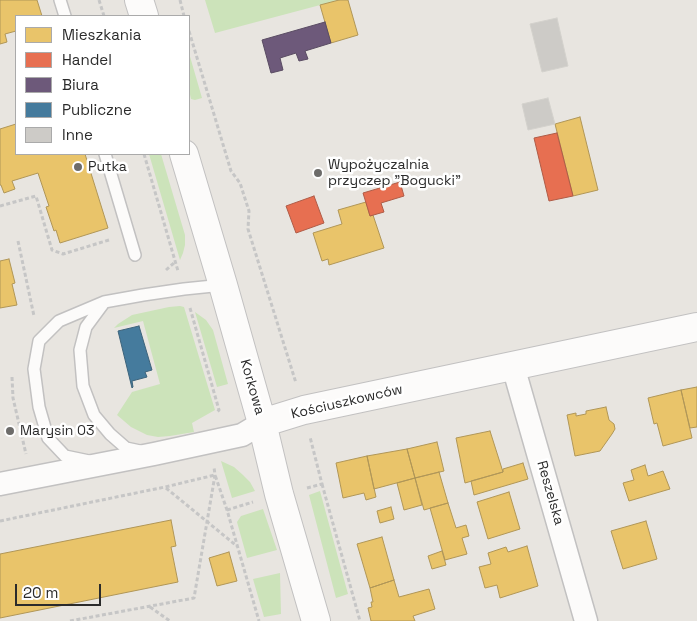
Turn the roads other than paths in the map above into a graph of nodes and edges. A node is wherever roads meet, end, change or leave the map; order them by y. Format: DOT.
graph roads {
  1 [pos="60,0"];
  2 [pos="139,0"];
  3 [pos="65,15"];
  4 [pos="144,15"];
  5 [pos="105,155"];
  6 [pos="184,155"];
  7 [pos="135,255"];
  8 [pos="223,285"];
  9 [pos="104,302"];
  10 [pos="697,327"];
  11 [pos="513,366"];
  12 [pos="262,424"];
  13 [pos="154,454"];
  14 [pos="104,463"];
  15 [pos="0,484"];
  16 [pos="316,621"];
  17 [pos="586,621"];
  1 -- 3 [label="lane"];
  2 -- 4 [label="street"];
  5 -- 7 [label="lane"];
  6 -- 8 [label="street, Korkowa"];
  8 -- 9 [label="lane"];
  8 -- 12 [label="street, Korkowa"];
  9 -- 13 [label="lane"];
  9 -- 14 [label="lane"];
  10 -- 11 [label="street, Kościuszkowców"];
  11 -- 12 [label="street, Kościuszkowców"];
  11 -- 17 [label="street, Reszelska"];
  12 -- 13 [label="street, Kościuszkowców"];
  12 -- 16 [label="street, Korkowa"];
  13 -- 14 [label="street, Kościuszkowców"];
  14 -- 15 [label="street, Kościuszkowców"];
}
